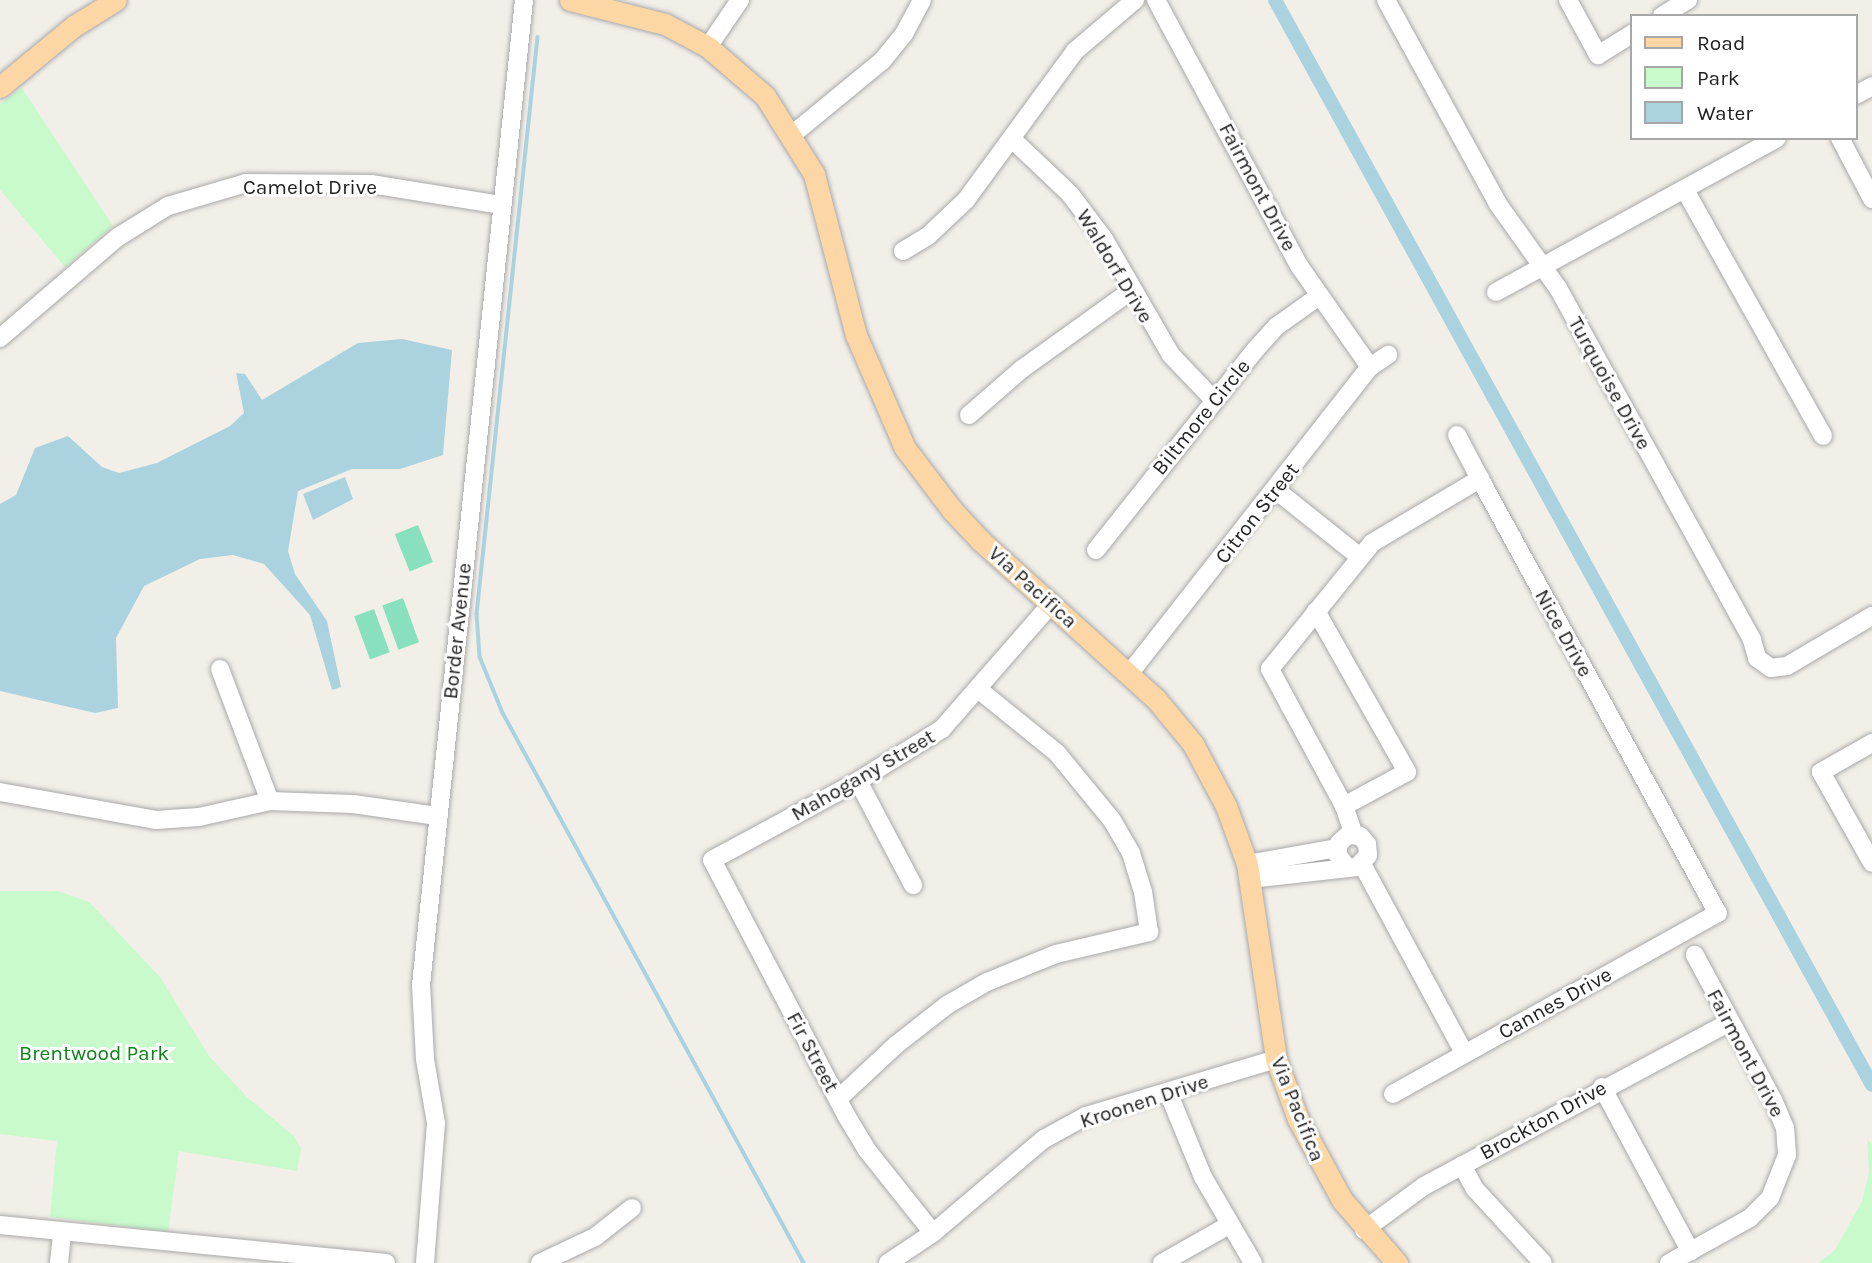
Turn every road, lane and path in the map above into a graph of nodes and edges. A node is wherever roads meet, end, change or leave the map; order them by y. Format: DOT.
graph roads {
  1 [pos="524,0"];
  2 [pos="570,0"];
  3 [pos="740,0"];
  4 [pos="922,0"];
  5 [pos="1135,0"];
  6 [pos="1156,0"];
  7 [pos="1386,0"];
  8 [pos="1568,0"];
  9 [pos="1688,0"];
  10 [pos="106,2"];
  11 [pos="1665,14"];
  12 [pos="1630,35"];
  13 [pos="708,47"];
  14 [pos="0,87"];
  15 [pos="793,134"];
  16 [pos="1012,139"];
  17 [pos="1773,140"];
  18 [pos="1841,140"];
  19 [pos="1685,190"];
  20 [pos="1872,199"];
  21 [pos="500,205"];
  22 [pos="903,251"];
  23 [pos="1543,267"];
  24 [pos="1132,290"];
  25 [pos="1496,292"];
  26 [pos="1319,296"];
  27 [pos="0,338"];
  28 [pos="1388,355"];
  29 [pos="1370,367"];
  30 [pos="1213,398"];
  31 [pos="969,415"];
  32 [pos="1457,435"];
  33 [pos="1823,436"];
  34 [pos="1480,479"];
  35 [pos="1276,489"];
  36 [pos="1096,550"];
  37 [pos="1360,557"];
  38 [pos="1051,604"];
  39 [pos="1316,611"];
  40 [pos="1872,616"];
  41 [pos="220,669"];
  42 [pos="1129,674"];
  43 [pos="978,689"];
  44 [pos="1872,743"];
  45 [pos="858,781"];
  46 [pos="0,792"];
  47 [pos="270,801"];
  48 [pos="1344,806"];
  49 [pos="437,816"];
  50 [pos="1354,835"];
  51 [pos="1336,848"];
  52 [pos="712,860"];
  53 [pos="1872,863"];
  54 [pos="1354,865"];
  55 [pos="1248,871"];
  56 [pos="912,885"];
  57 [pos="1718,913"];
  58 [pos="1695,955"];
  59 [pos="1730,1022"];
  60 [pos="1464,1053"];
  61 [pos="1276,1059"];
  62 [pos="1602,1087"];
  63 [pos="1168,1092"];
  64 [pos="1393,1094"];
  65 [pos="838,1100"];
  66 [pos="1462,1164"];
  67 [pos="632,1208"];
  68 [pos="0,1225"];
  69 [pos="1229,1225"];
  70 [pos="1364,1230"];
  71 [pos="62,1232"];
  72 [pos="933,1233"];
  73 [pos="1691,1252"];
  74 [pos="243,1257"];
  75 [pos="59,1263"];
  76 [pos="386,1263"];
  77 [pos="425,1263"];
  78 [pos="540,1263"];
  79 [pos="888,1263"];
  80 [pos="1162,1263"];
  81 [pos="1253,1263"];
  82 [pos="1397,1263"];
  83 [pos="1543,1263"];
  84 [pos="1669,1263"];
  1 -- 21 [label="street, Border Avenue"];
  2 -- 13 [label="main road, Via Pacifica"];
  3 -- 13 [label="street"];
  4 -- 15 [label="street"];
  5 -- 16 [label="street"];
  6 -- 26 [label="street, Fairmont Drive"];
  7 -- 23 [label="street, Turquoise Drive"];
  8 -- 12 [label="street"];
  9 -- 11 [label="street"];
  10 -- 14 [label="main road"];
  13 -- 15 [label="main road, Via Pacifica"];
  15 -- 38 [label="main road, Via Pacifica"];
  16 -- 22 [label="street"];
  16 -- 24 [label="street, Waldorf Drive"];
  17 -- 19 [label="street"];
  18 -- 20 [label="street"];
  19 -- 23 [label="street"];
  19 -- 33 [label="street"];
  21 -- 27 [label="street, Camelot Drive"];
  21 -- 49 [label="street, Border Avenue"];
  23 -- 25 [label="street"];
  23 -- 40 [label="street, Turquoise Drive"];
  24 -- 30 [label="street, Waldorf Drive"];
  24 -- 31 [label="street"];
  26 -- 29 [label="street, Fairmont Drive"];
  26 -- 30 [label="street, Biltmore Circle"];
  28 -- 29 [label="street, Citron Street"];
  29 -- 35 [label="street, Citron Street"];
  30 -- 36 [label="street, Biltmore Circle"];
  32 -- 34 [label="street, Nice Drive"];
  34 -- 37 [label="street"];
  34 -- 57 [label="street, Nice Drive"];
  35 -- 37 [label="street"];
  35 -- 42 [label="street, Citron Street"];
  37 -- 39 [label="street"];
  38 -- 42 [label="main road, Via Pacifica"];
  38 -- 43 [label="street, Mahogany Street"];
  39 -- 48 [label="street"];
  39 -- 48 [label="street"];
  41 -- 47 [label="street"];
  42 -- 55 [label="main road, Via Pacifica"];
  43 -- 45 [label="street, Mahogany Street"];
  43 -- 65 [label="street"];
  44 -- 53 [label="street"];
  45 -- 52 [label="street, Mahogany Street"];
  45 -- 56 [label="street"];
  46 -- 47 [label="street"];
  47 -- 49 [label="street"];
  48 -- 50 [label="street"];
  49 -- 77 [label="street, Border Avenue"];
  50 -- 51 [label="street"];
  50 -- 54 [label="street"];
  51 -- 54 [label="street"];
  51 -- 55 [label="street"];
  52 -- 65 [label="street, Fir Street"];
  54 -- 55 [label="street"];
  54 -- 60 [label="street"];
  55 -- 61 [label="main road, Via Pacifica"];
  57 -- 60 [label="street, Cannes Drive"];
  58 -- 59 [label="street, Fairmont Drive"];
  59 -- 62 [label="street, Brockton Drive"];
  59 -- 73 [label="street, Fairmont Drive"];
  60 -- 64 [label="street, Cannes Drive"];
  61 -- 63 [label="street, Kroonen Drive"];
  61 -- 70 [label="main road, Via Pacifica"];
  62 -- 66 [label="street, Brockton Drive"];
  62 -- 73 [label="street"];
  63 -- 69 [label="street"];
  63 -- 72 [label="street, Kroonen Drive"];
  65 -- 72 [label="street, Fir Street"];
  66 -- 70 [label="street, Brockton Drive"];
  66 -- 83 [label="street"];
  67 -- 78 [label="street"];
  68 -- 71 [label="street"];
  69 -- 80 [label="street"];
  69 -- 81 [label="street"];
  70 -- 82 [label="main road, Via Pacifica"];
  71 -- 74 [label="street"];
  71 -- 75 [label="street"];
  72 -- 79 [label="street, Kroonen Drive"];
  73 -- 84 [label="street, Fairmont Drive"];
  74 -- 76 [label="street"];
}
